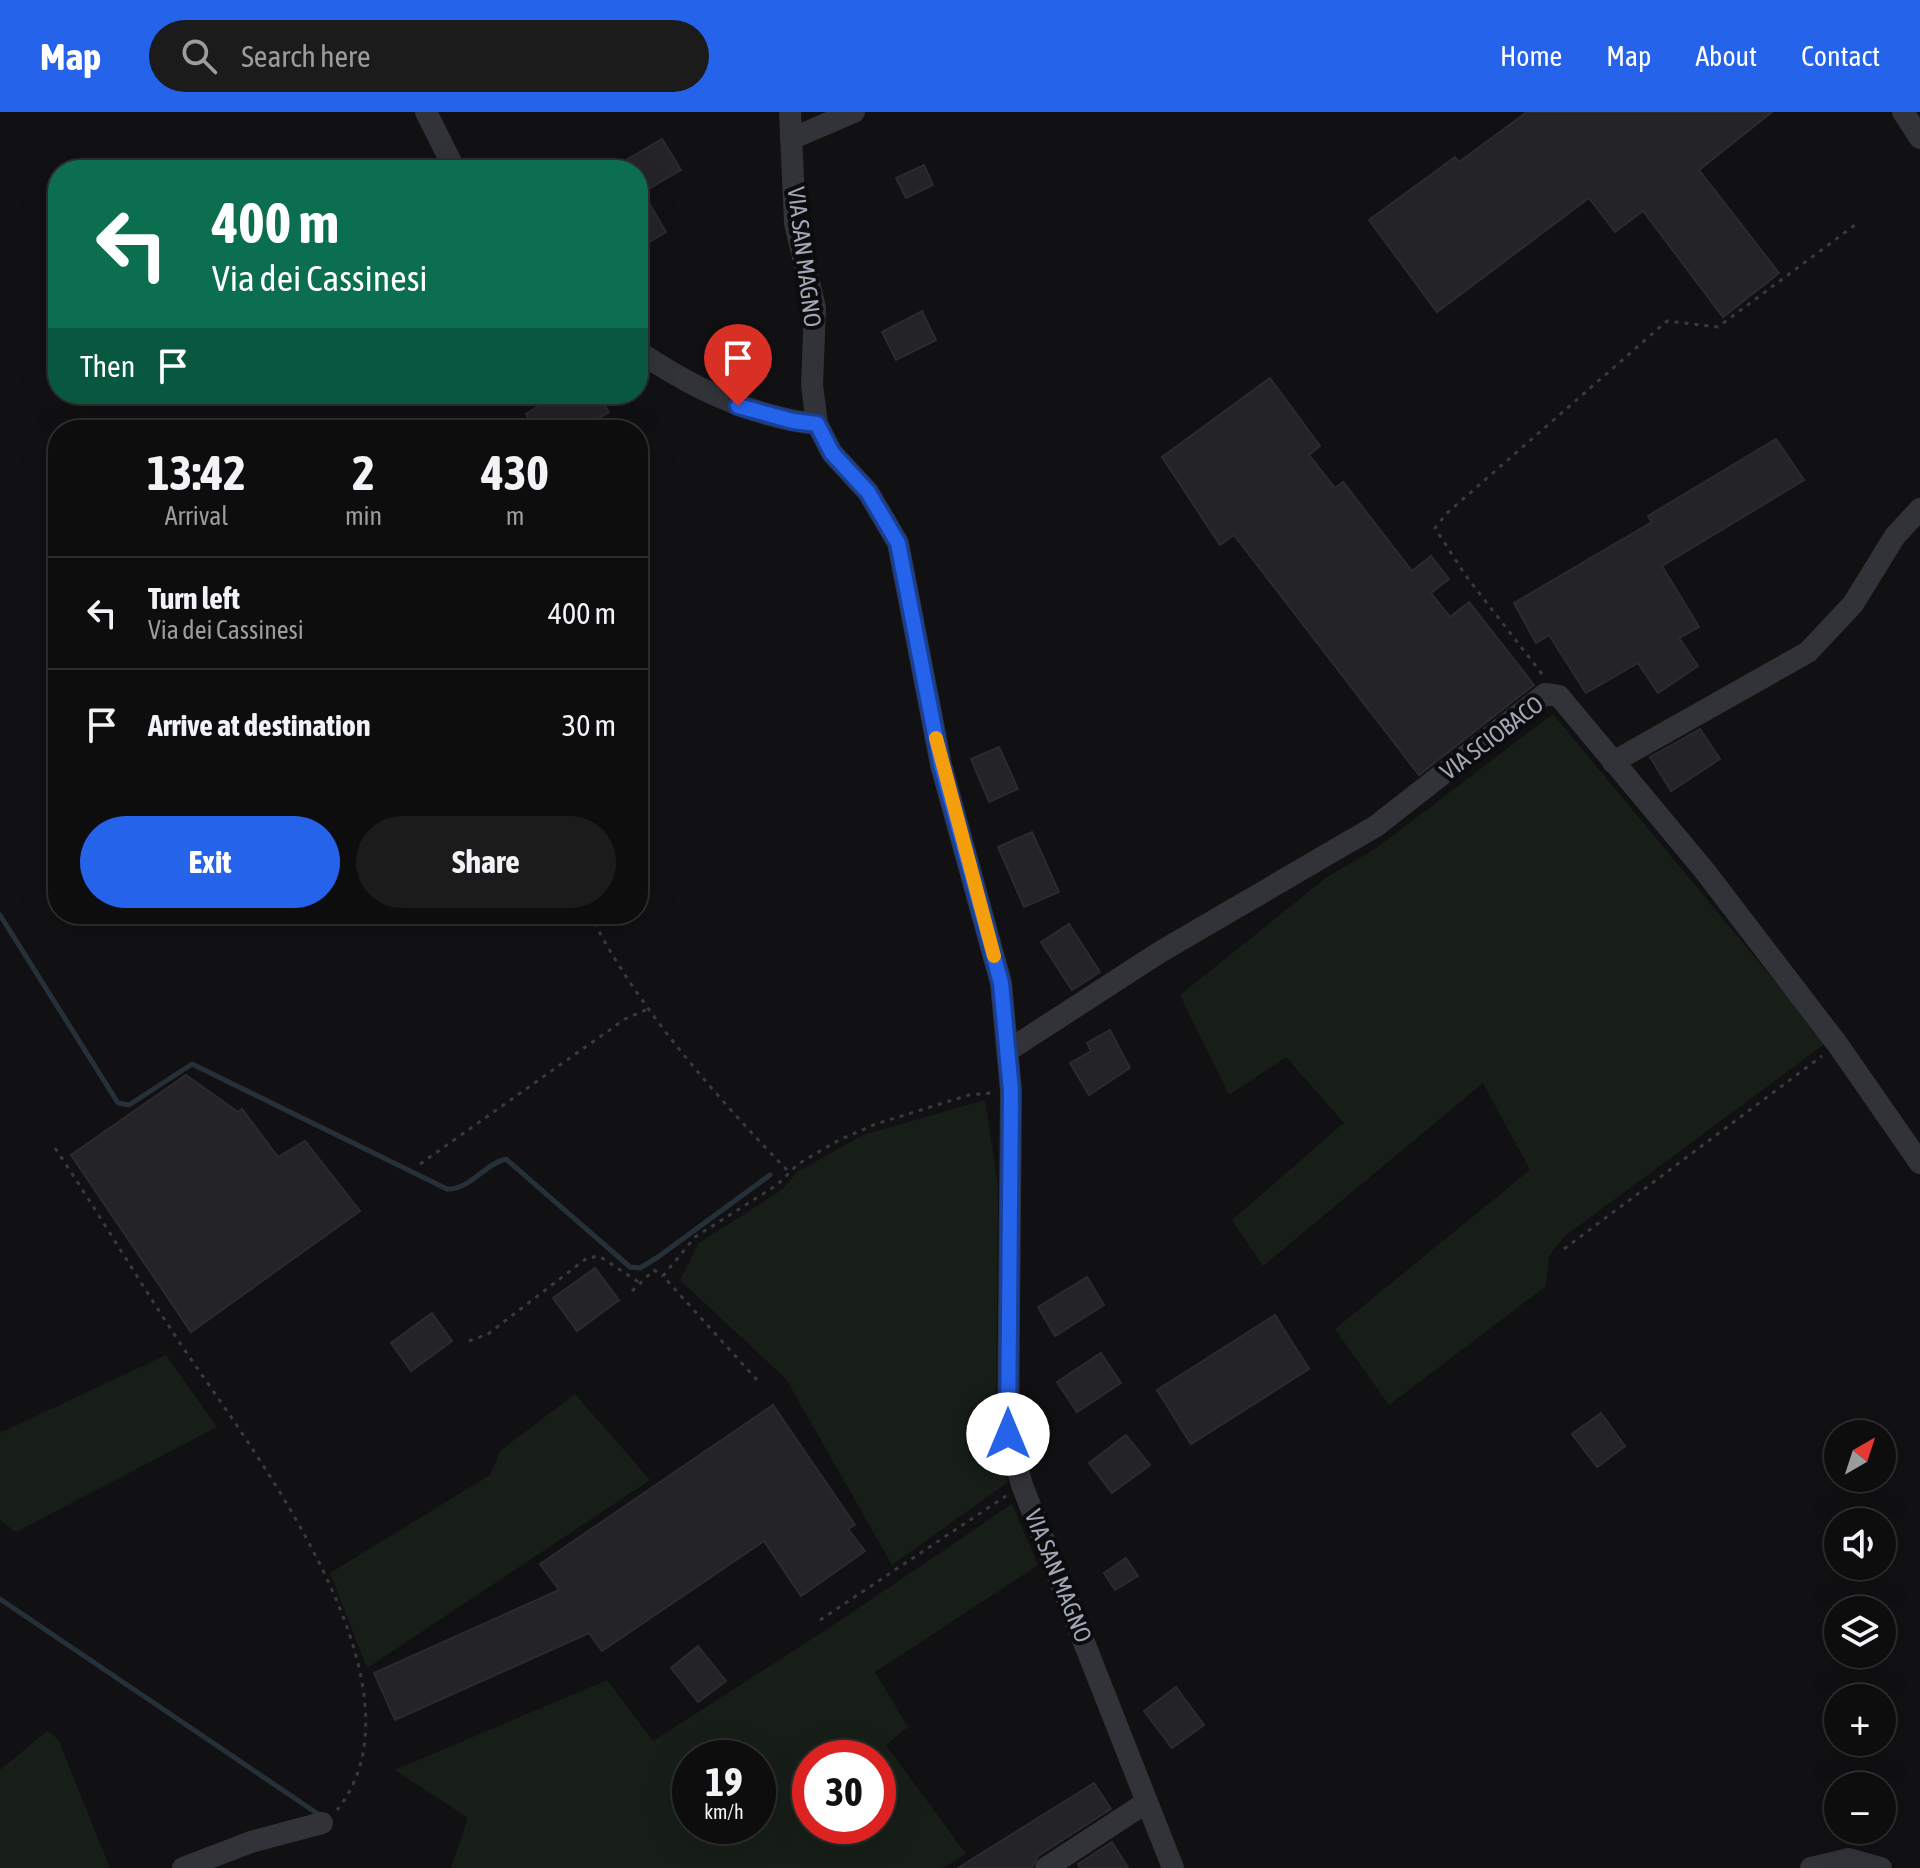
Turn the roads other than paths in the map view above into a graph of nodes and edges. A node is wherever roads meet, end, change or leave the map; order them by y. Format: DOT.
graph roads {
  1 [pos="426,112"];
  2 [pos="790,112"];
  3 [pos="854,112"];
  4 [pos="1903,112"];
  5 [pos="1920,138"];
  6 [pos="791,139"];
  7 [pos="450,160"];
  8 [pos="648,358"];
  9 [pos="817,424"];
  10 [pos="1920,509"];
  11 [pos="1613,762"];
  12 [pos="1009,1050"];
  13 [pos="1920,1163"];
  14 [pos="1147,1802"];
  15 [pos="328,1819"];
  16 [pos="183,1868"];
  17 [pos="1046,1868"];
  18 [pos="1173,1868"];
  19 [pos="1811,1868"];
  20 [pos="1881,1868"];
  1 -- 7 [label="street"];
  2 -- 6 [label="street, VIA SAN MAGNO"];
  3 -- 6 [label="street"];
  4 -- 5 [label="street"];
  6 -- 9 [label="street, VIA SAN MAGNO"];
  8 -- 9 [label="street"];
  9 -- 12 [label="street, VIA SAN MAGNO"];
  10 -- 11 [label="street"];
  11 -- 12 [label="street, VIA SCIOBACO"];
  11 -- 13 [label="street, VIA SCIOBACO"];
  12 -- 14 [label="street, VIA SAN MAGNO"];
  14 -- 17 [label="street"];
  14 -- 18 [label="street, VIA SAN MAGNO"];
  15 -- 16 [label="street"];
  19 -- 20 [label="street"];
}
